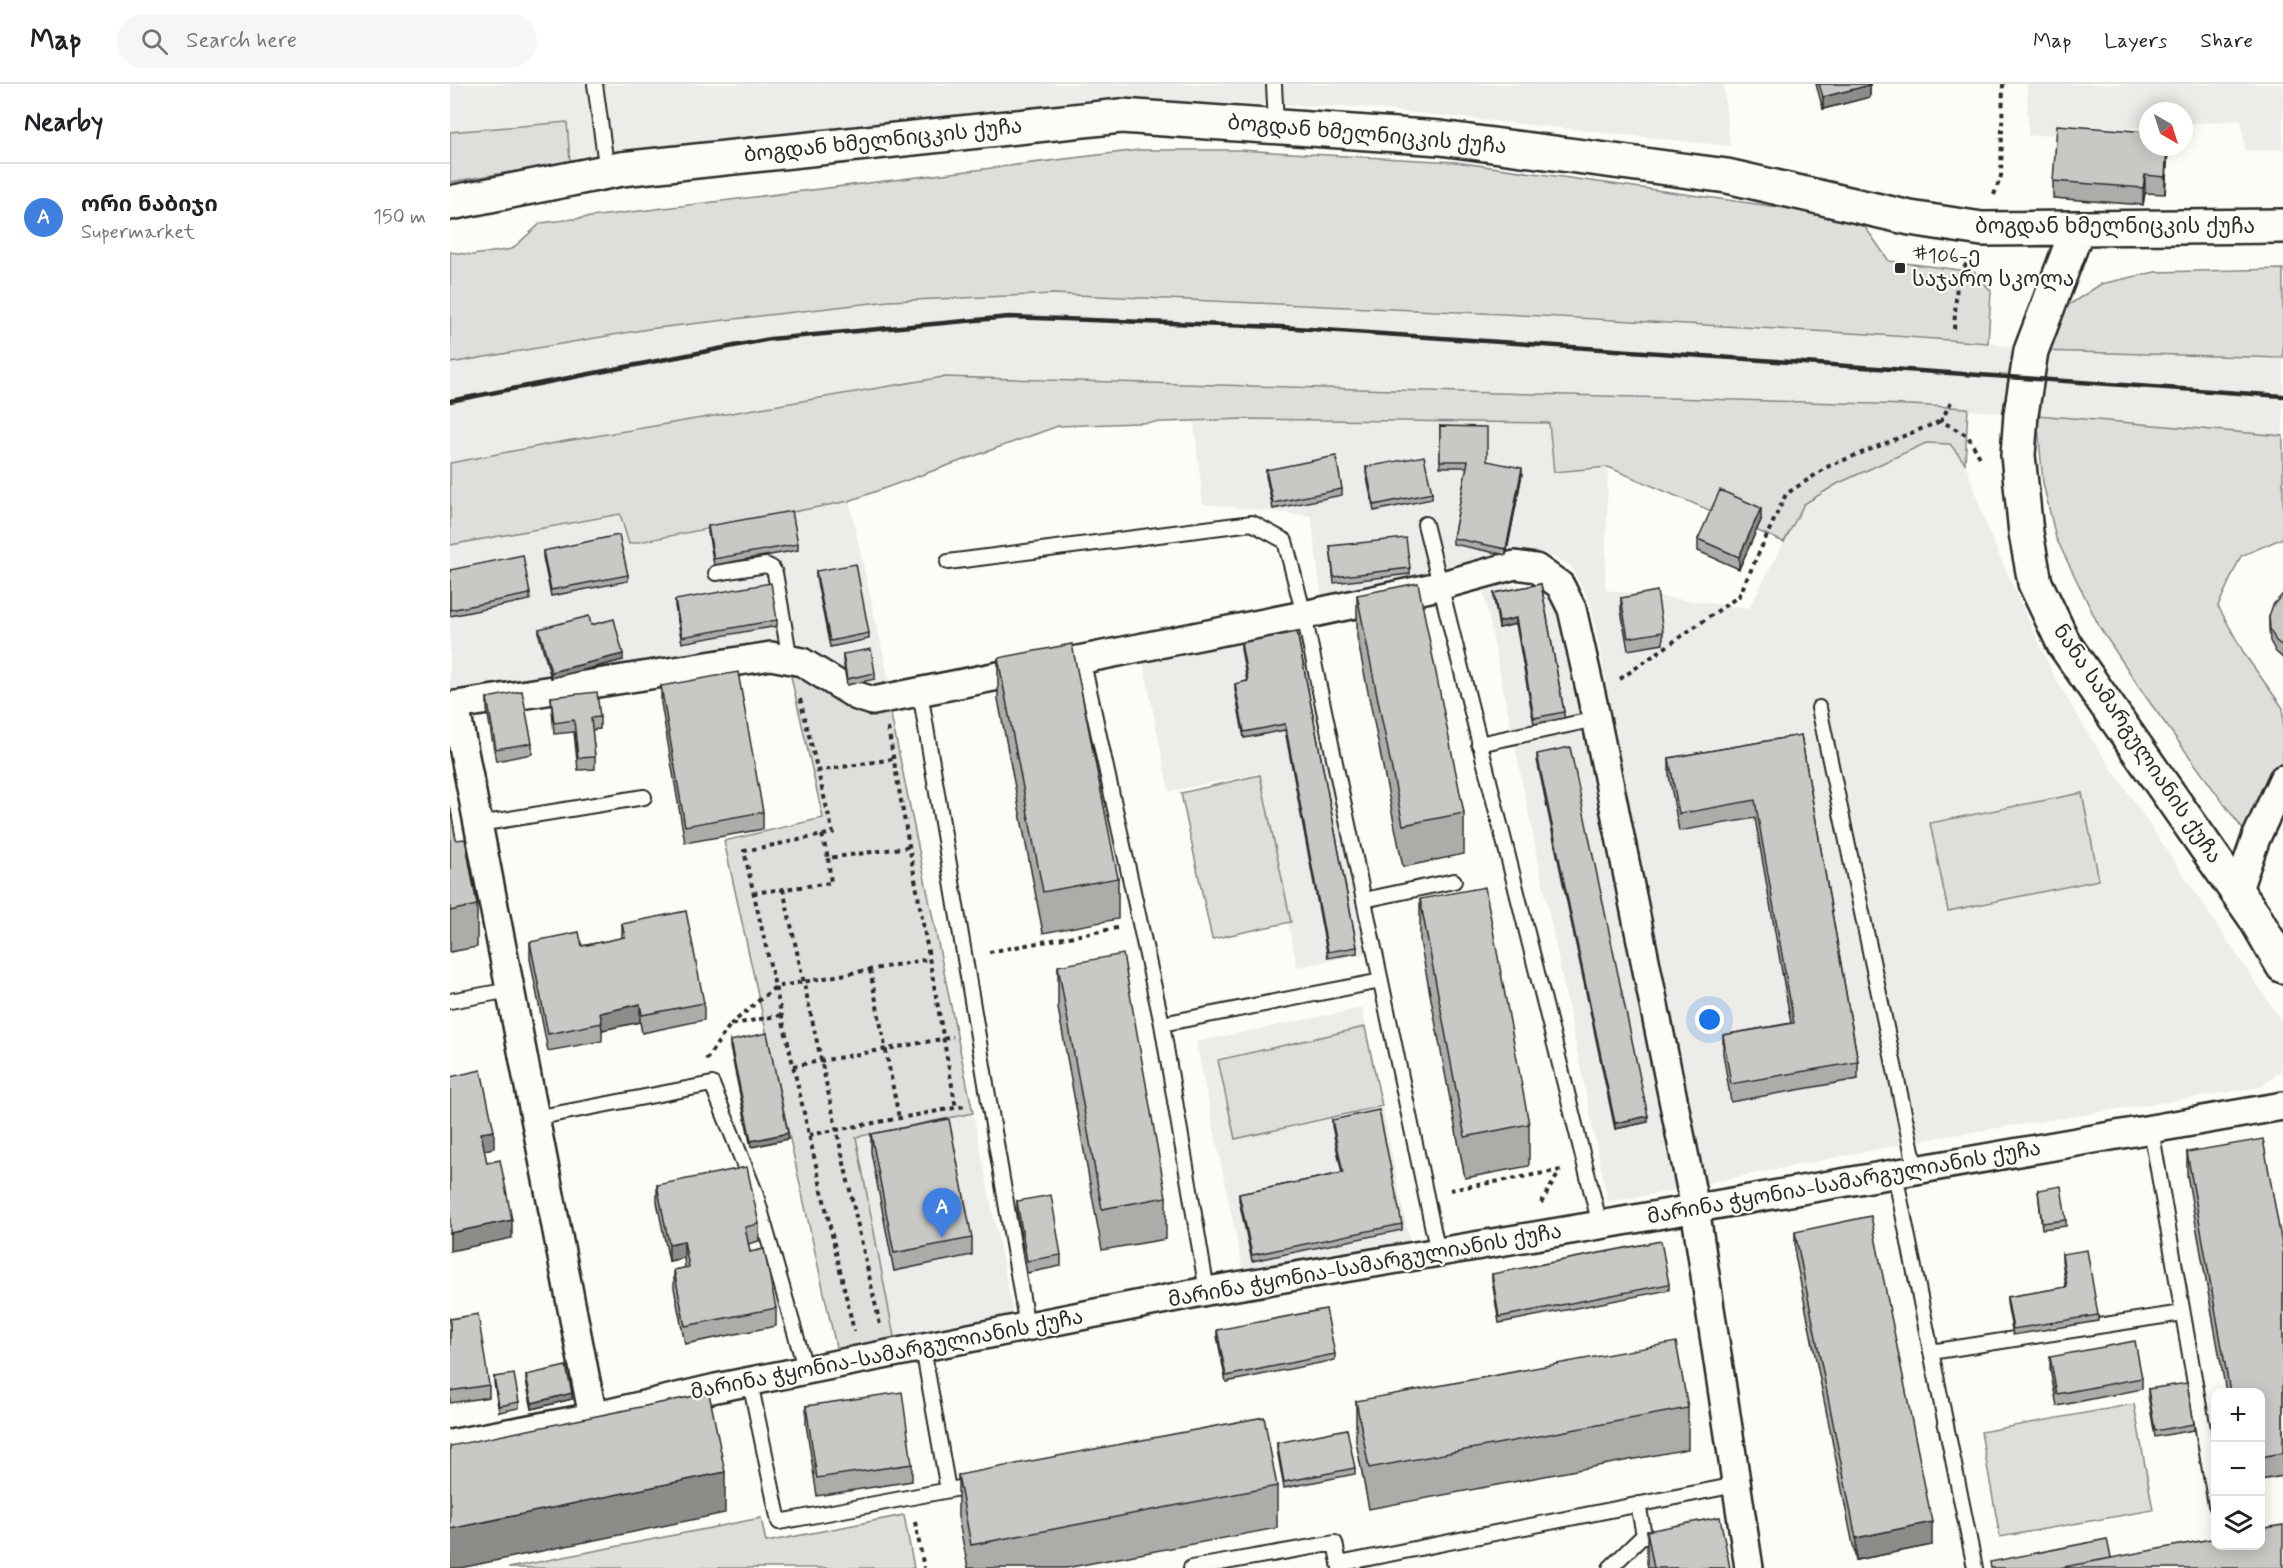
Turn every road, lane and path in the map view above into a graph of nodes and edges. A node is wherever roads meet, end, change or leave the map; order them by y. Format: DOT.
graph roads {
  1 [pos="595,84"];
  2 [pos="1274,84"];
  3 [pos="2003,84"];
  4 [pos="1276,125"];
  5 [pos="607,172"];
  6 [pos="450,203"];
  7 [pos="2283,226"];
  8 [pos="1982,229"];
  9 [pos="2077,230"];
  10 [pos="1954,329"];
  11 [pos="1941,422"];
  12 [pos="1425,524"];
  13 [pos="948,562"];
  14 [pos="716,573"];
  15 [pos="1439,586"];
  16 [pos="1304,615"];
  17 [pos="1082,658"];
  18 [pos="790,660"];
  19 [pos="920,692"];
  20 [pos="883,699"];
  21 [pos="453,705"];
  22 [pos="1819,708"];
  23 [pos="1594,709"];
  24 [pos="1479,744"];
  25 [pos="893,759"];
  26 [pos="817,771"];
  27 [pos="2283,779"];
  28 [pos="644,797"];
  29 [pos="479,824"];
  30 [pos="822,835"];
  31 [pos="909,847"];
  32 [pos="828,858"];
  33 [pos="1454,881"];
  34 [pos="783,889"];
  35 [pos="2237,892"];
  36 [pos="753,893"];
  37 [pos="1364,900"];
  38 [pos="1138,924"];
  39 [pos="964,956"];
  40 [pos="929,959"];
  41 [pos="2283,966"];
  42 [pos="870,970"];
  43 [pos="804,981"];
  44 [pos="1381,981"];
  45 [pos="775,987"];
  46 [pos="510,990"];
  47 [pos="450,1001"];
  48 [pos="781,1015"];
  49 [pos="1162,1024"];
  50 [pos="730,1025"];
  51 [pos="977,1033"];
  52 [pos="943,1039"];
  53 [pos="885,1049"];
  54 [pos="821,1061"];
  55 [pos="793,1066"];
  56 [pos="686,1089"];
  57 [pos="989,1102"];
  58 [pos="2283,1106"];
  59 [pos="956,1108"];
  60 [pos="535,1118"];
  61 [pos="899,1118"];
  62 [pos="2151,1129"];
  63 [pos="837,1130"];
  64 [pos="809,1135"];
  65 [pos="1585,1166"];
  66 [pos="1905,1172"];
  67 [pos="1426,1194"];
  68 [pos="1695,1208"];
  69 [pos="1600,1225"];
  70 [pos="1438,1253"];
  71 [pos="1207,1291"];
  72 [pos="2182,1313"];
  73 [pos="1027,1327"];
  74 [pos="923,1348"];
  75 [pos="1931,1352"];
  76 [pos="874,1357"];
  77 [pos="806,1371"];
  78 [pos="750,1382"];
  79 [pos="593,1417"];
  80 [pos="450,1444"];
  81 [pos="994,1482"];
  82 [pos="1736,1485"];
  83 [pos="948,1490"];
  84 [pos="2214,1496"];
  85 [pos="910,1497"];
  86 [pos="1638,1503"];
  87 [pos="1340,1566"];
  88 [pos="924,1568"];
  89 [pos="1191,1568"];
  90 [pos="1610,1568"];
  91 [pos="1749,1568"];
  92 [pos="1976,1568"];
  1 -- 5 [label="lane"];
  2 -- 4 [label="lane"];
  3 -- 8 [label="path"];
  4 -- 5 [label="main road, ბოგდან ხმელნიცკის ქუჩა"];
  4 -- 8 [label="main road, ბოგდან ხმელნიცკის ქუჩა"];
  5 -- 6 [label="main road, ბოგდან ხმელნიცკის ქუჩა"];
  7 -- 9 [label="main road, ბოგდან ხმელნიცკის ქუჩა"];
  8 -- 9 [label="main road, ბოგდან ხმელნიცკის ქუჩა"];
  8 -- 10 [label="path"];
  9 -- 35 [label="main road, ნანა სამარგულიანის ქუჩა"];
  11 -- 23 [label="path"];
  12 -- 15 [label="lane"];
  13 -- 16 [label="lane"];
  14 -- 18 [label="lane"];
  15 -- 16 [label="street"];
  15 -- 23 [label="street"];
  15 -- 24 [label="lane"];
  16 -- 17 [label="street"];
  16 -- 37 [label="lane"];
  17 -- 19 [label="street"];
  17 -- 38 [label="lane"];
  18 -- 20 [label="street"];
  18 -- 21 [label="street"];
  18 -- 26 [label="path"];
  19 -- 20 [label="street"];
  19 -- 39 [label="lane"];
  20 -- 25 [label="path"];
  21 -- 29 [label="street"];
  22 -- 66 [label="lane"];
  23 -- 24 [label="lane"];
  23 -- 68 [label="street"];
  24 -- 65 [label="lane"];
  25 -- 26 [label="path"];
  25 -- 31 [label="path"];
  26 -- 30 [label="path"];
  27 -- 35 [label="street"];
  28 -- 29 [label="lane"];
  29 -- 46 [label="street"];
  30 -- 32 [label="path"];
  30 -- 36 [label="path"];
  31 -- 32 [label="path"];
  31 -- 40 [label="path"];
  32 -- 34 [label="path"];
  33 -- 37 [label="lane"];
  34 -- 36 [label="path"];
  34 -- 43 [label="path"];
  35 -- 41 [label="main road, ნანა სამარგულიანის ქუჩა"];
  36 -- 45 [label="path"];
  37 -- 44 [label="lane"];
  38 -- 39 [label="path"];
  38 -- 49 [label="lane"];
  39 -- 51 [label="lane"];
  40 -- 42 [label="path"];
  40 -- 52 [label="path"];
  42 -- 43 [label="path"];
  42 -- 53 [label="path"];
  43 -- 45 [label="path"];
  43 -- 54 [label="path"];
  44 -- 49 [label="lane"];
  44 -- 67 [label="lane"];
  45 -- 48 [label="path"];
  45 -- 50 [label="path"];
  46 -- 47 [label="lane"];
  46 -- 60 [label="street"];
  48 -- 50 [label="path"];
  48 -- 55 [label="path"];
  49 -- 71 [label="lane"];
  50 -- 56 [label="path"];
  51 -- 52 [label="path"];
  51 -- 57 [label="lane"];
  52 -- 53 [label="path"];
  52 -- 59 [label="path"];
  53 -- 54 [label="path"];
  53 -- 61 [label="path"];
  54 -- 55 [label="path"];
  54 -- 63 [label="path"];
  55 -- 64 [label="path"];
  56 -- 60 [label="lane"];
  56 -- 77 [label="lane"];
  57 -- 59 [label="path"];
  57 -- 73 [label="lane"];
  58 -- 62 [label="street, მარინა ჭყონია-სამარგულიანის ქუჩა"];
  59 -- 61 [label="path"];
  60 -- 79 [label="street"];
  61 -- 63 [label="path"];
  62 -- 66 [label="street, მარინა ჭყონია-სამარგულიანის ქუჩა"];
  62 -- 72 [label="lane"];
  63 -- 64 [label="path"];
  63 -- 76 [label="path"];
  64 -- 76 [label="path"];
  65 -- 67 [label="path"];
  65 -- 69 [label="lane"];
  66 -- 68 [label="street, მარინა ჭყონია-სამარგულიანის ქუჩა"];
  66 -- 75 [label="lane"];
  67 -- 70 [label="lane"];
  68 -- 69 [label="street, მარინა ჭყონია-სამარგულიანის ქუჩა"];
  68 -- 82 [label="street"];
  69 -- 70 [label="street, მარინა ჭყონია-სამარგულიანის ქუჩა"];
  70 -- 71 [label="street, მარინა ჭყონია-სამარგულიანის ქუჩა"];
  71 -- 73 [label="street, მარინა ჭყონია-სამარგულიანის ქუჩა"];
  72 -- 75 [label="lane"];
  72 -- 84 [label="lane"];
  73 -- 74 [label="street, მარინა ჭყონია-სამარგულიანის ქუჩა"];
  74 -- 76 [label="street, მარინა ჭყონია-სამარგულიანის ქუჩა"];
  74 -- 83 [label="lane"];
  75 -- 92 [label="lane"];
  76 -- 77 [label="street, მარინა ჭყონია-სამარგულიანის ქუჩა"];
  77 -- 78 [label="street, მარინა ჭყონია-სამარგულიანის ქუჩა"];
  78 -- 79 [label="street, მარინა ჭყონია-სამარგულიანის ქუჩა"];
  78 -- 85 [label="lane"];
  79 -- 80 [label="street, მარინა ჭყონია-სამარგულიანის ქუჩა"];
  81 -- 83 [label="lane"];
  82 -- 86 [label="lane"];
  82 -- 91 [label="street"];
  83 -- 85 [label="lane"];
  85 -- 88 [label="path"];
  86 -- 87 [label="lane"];
  86 -- 90 [label="lane"];
  87 -- 89 [label="lane"];
}
